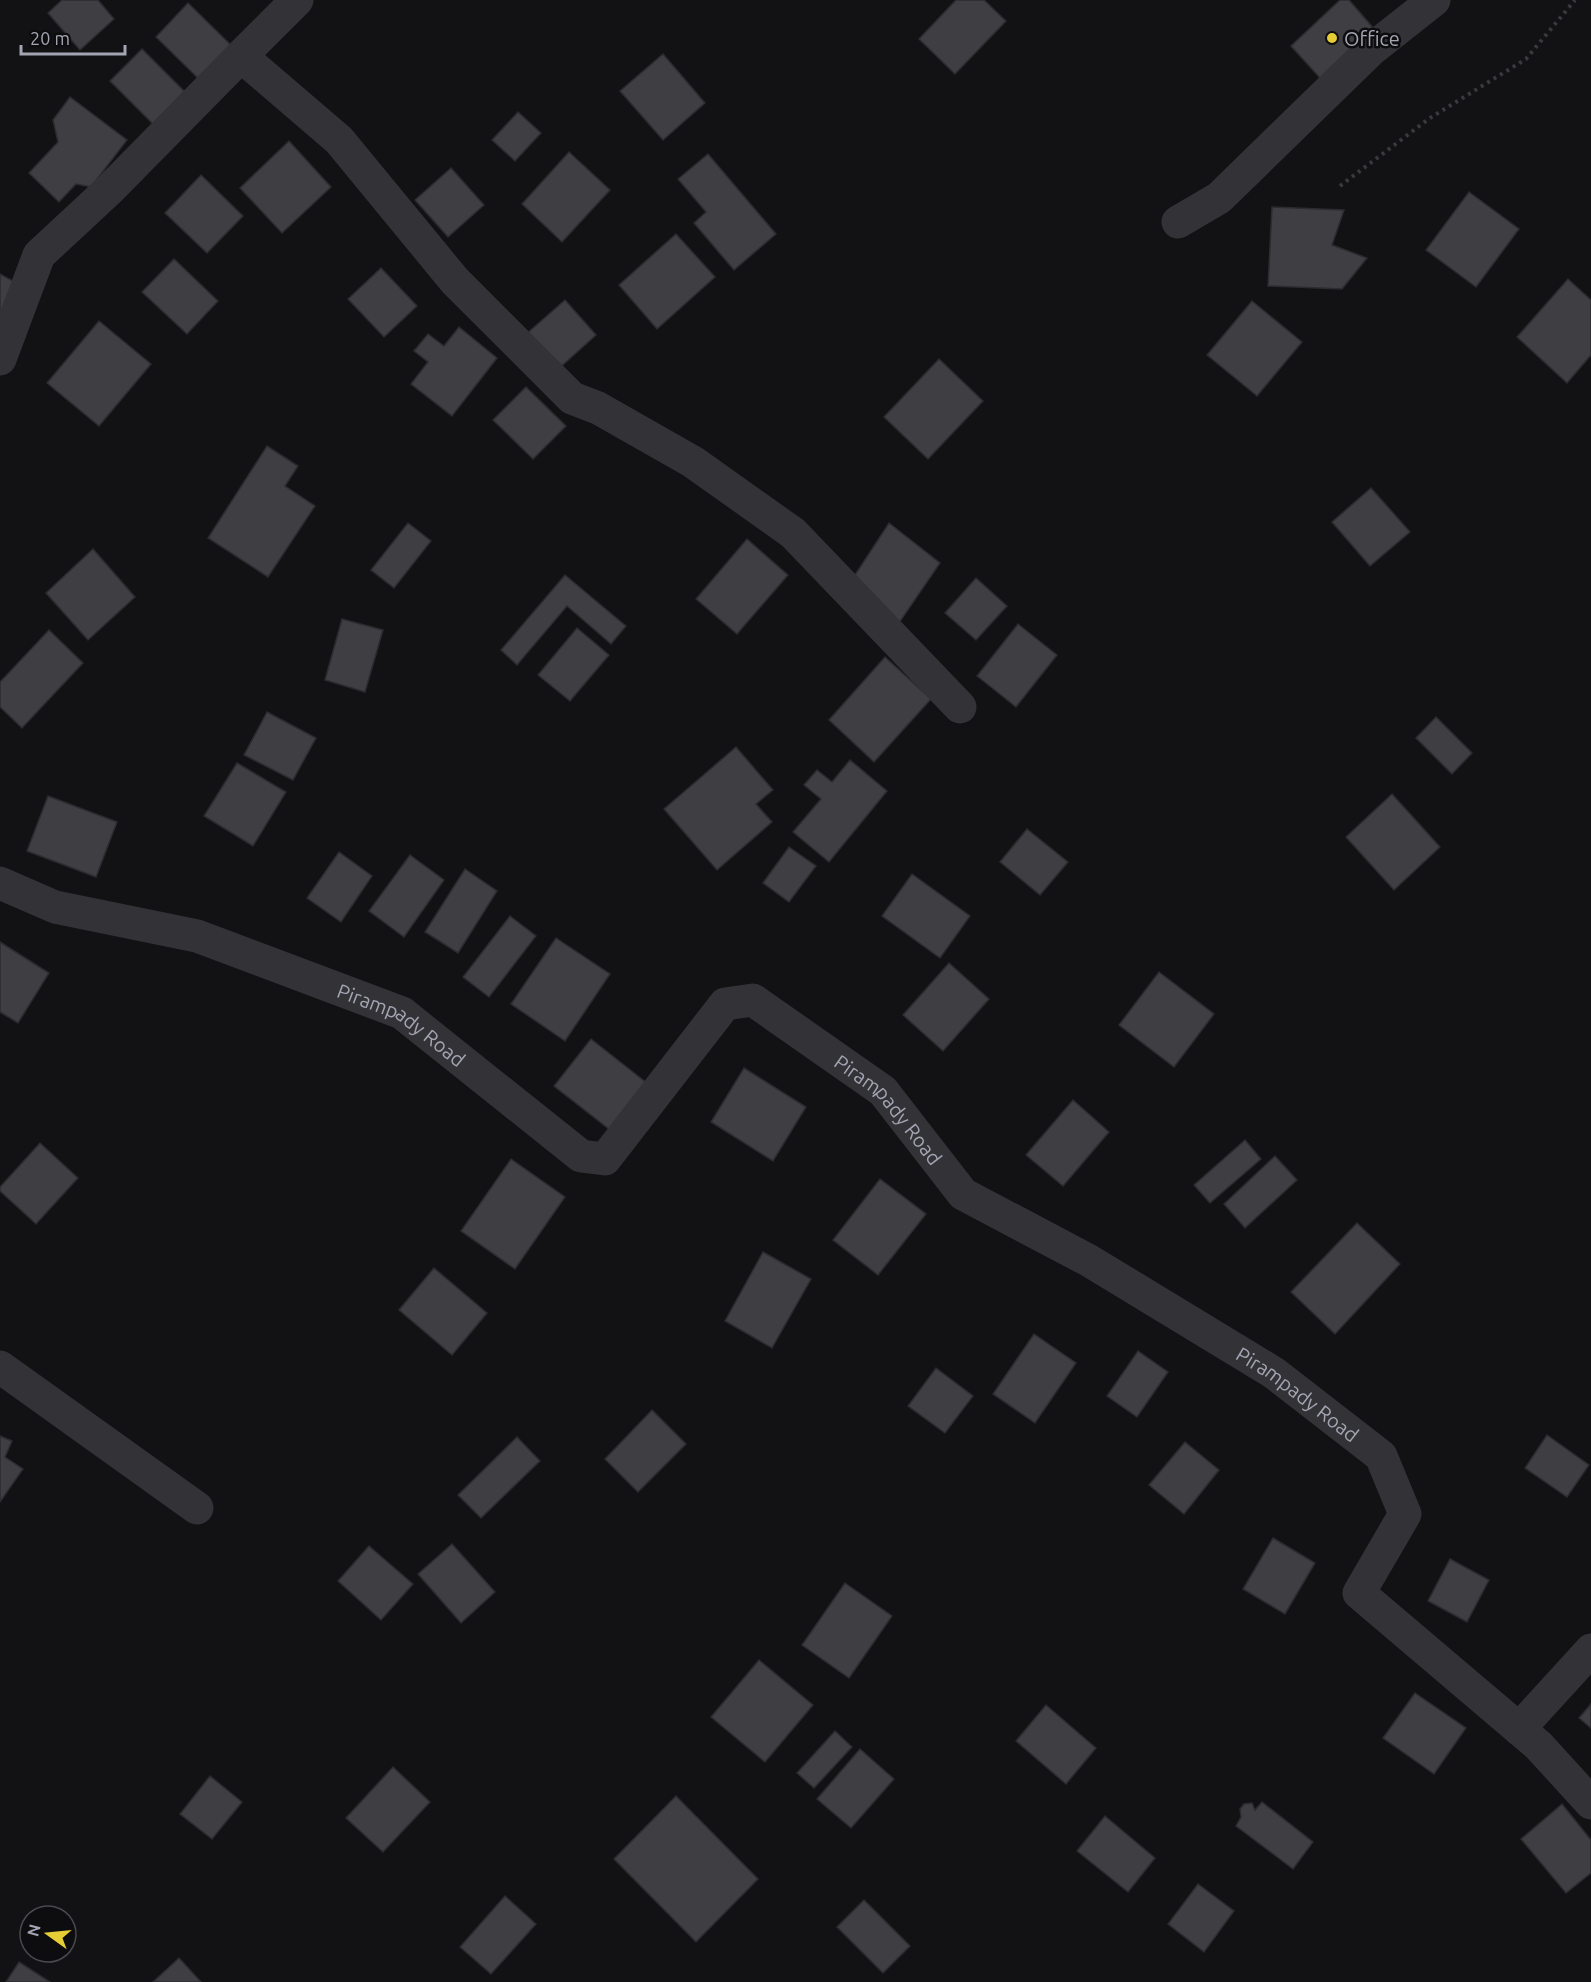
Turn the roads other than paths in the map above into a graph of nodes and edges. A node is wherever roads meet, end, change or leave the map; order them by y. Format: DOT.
graph roads {
  1 [pos="297,0"];
  2 [pos="1434,0"];
  3 [pos="241,56"];
  4 [pos="1178,222"];
  5 [pos="0,359"];
  6 [pos="960,707"];
  7 [pos="0,883"];
  8 [pos="0,1367"];
  9 [pos="197,1508"];
  10 [pos="1591,1650"];
  11 [pos="1519,1730"];
  12 [pos="1591,1803"];
  1 -- 3 [label="street"];
  2 -- 4 [label="street"];
  3 -- 5 [label="street"];
  3 -- 6 [label="street"];
  7 -- 11 [label="street, Pirampady Road"];
  8 -- 9 [label="street"];
  10 -- 11 [label="street"];
  11 -- 12 [label="street, Pirampady Road"];
}
